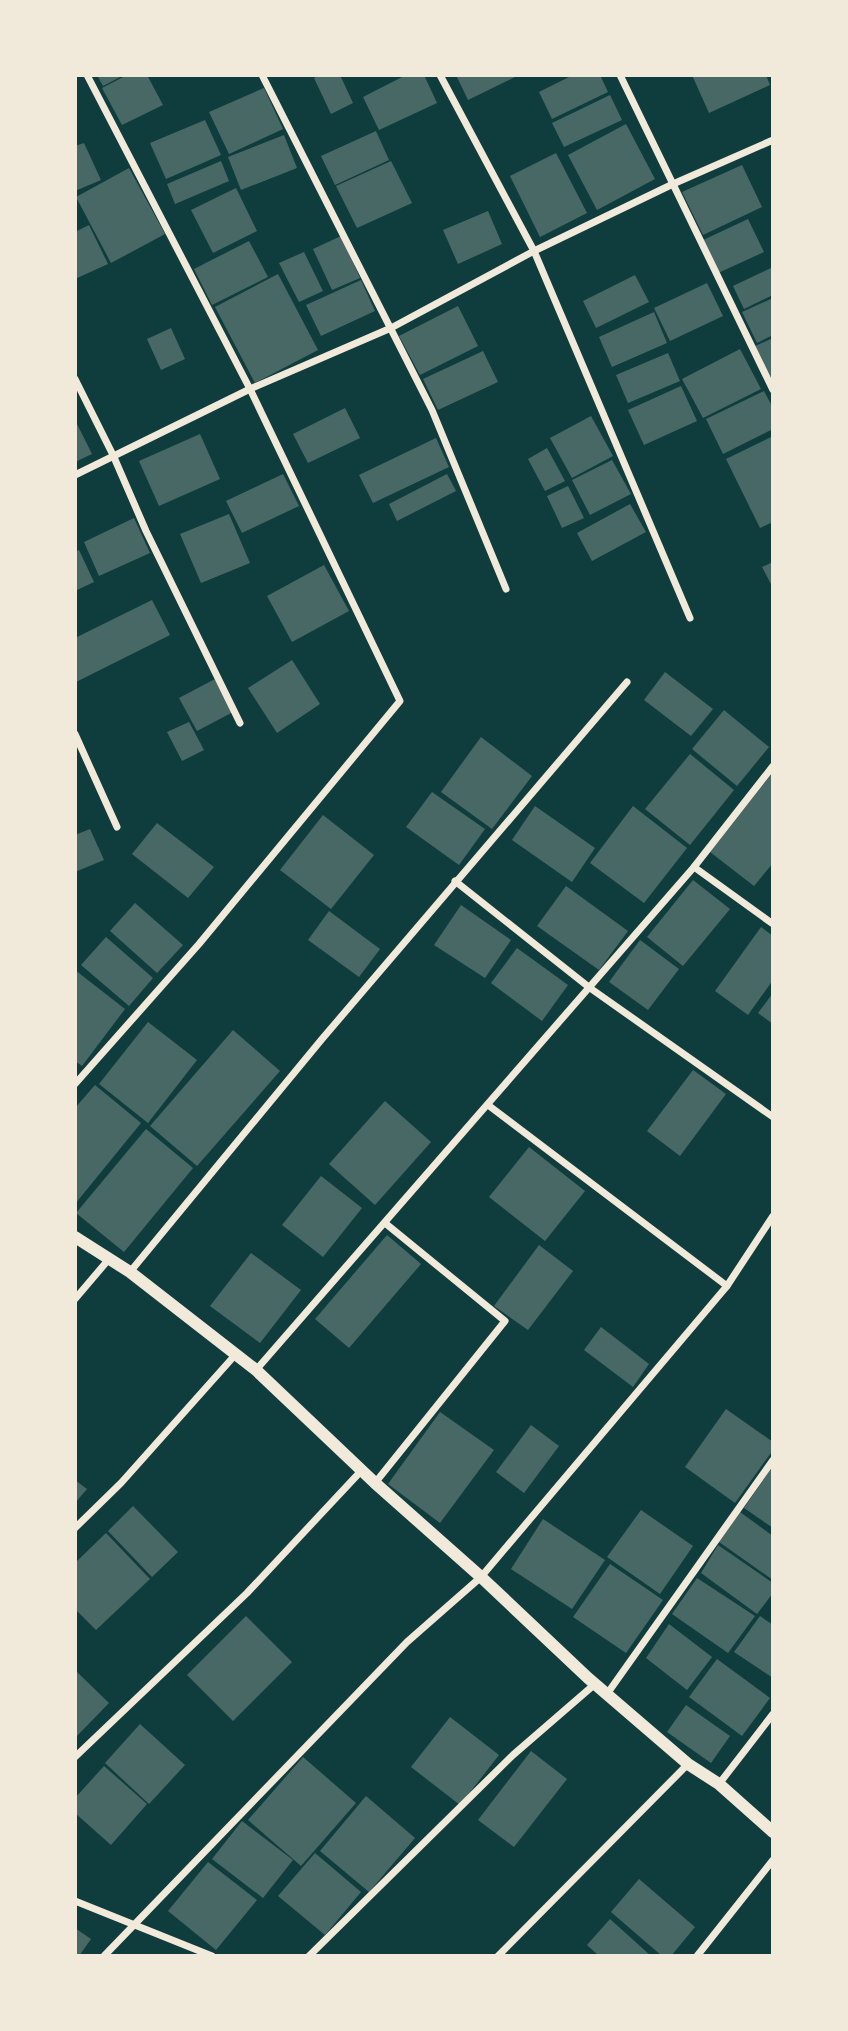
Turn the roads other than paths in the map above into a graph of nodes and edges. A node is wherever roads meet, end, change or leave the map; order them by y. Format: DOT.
graph roads {
  1 [pos="87,75"];
  2 [pos="262,75"];
  3 [pos="440,75"];
  4 [pos="620,75"];
  5 [pos="773,140"];
  6 [pos="673,184"];
  7 [pos="534,251"];
  8 [pos="391,328"];
  9 [pos="75,379"];
  10 [pos="250,388"];
  11 [pos="773,390"];
  12 [pos="113,455"];
  13 [pos="75,475"];
  14 [pos="506,589"];
  15 [pos="690,618"];
  16 [pos="627,682"];
  17 [pos="240,723"];
  18 [pos="75,734"];
  19 [pos="773,766"];
  20 [pos="117,827"];
  21 [pos="694,867"];
  22 [pos="455,881"];
  23 [pos="773,924"];
  24 [pos="590,988"];
  25 [pos="75,1084"];
  26 [pos="488,1105"];
  27 [pos="773,1117"];
  28 [pos="773,1216"];
  29 [pos="385,1223"];
  30 [pos="75,1237"];
  31 [pos="109,1259"];
  32 [pos="130,1272"];
  33 [pos="727,1286"];
  34 [pos="75,1299"];
  35 [pos="236,1354"];
  36 [pos="256,1370"];
  37 [pos="773,1460"];
  38 [pos="362,1470"];
  39 [pos="375,1483"];
  40 [pos="75,1528"];
  41 [pos="481,1577"];
  42 [pos="595,1684"];
  43 [pos="607,1694"];
  44 [pos="773,1714"];
  45 [pos="75,1757"];
  46 [pos="688,1764"];
  47 [pos="719,1784"];
  48 [pos="773,1832"];
  49 [pos="773,1860"];
  50 [pos="75,1901"];
  51 [pos="135,1924"];
  52 [pos="104,1956"];
  53 [pos="212,1956"];
  54 [pos="309,1956"];
  55 [pos="498,1956"];
  56 [pos="697,1956"];
  1 -- 10 [label="street"];
  2 -- 8 [label="street"];
  3 -- 7 [label="street"];
  4 -- 6 [label="street"];
  5 -- 6 [label="street"];
  6 -- 7 [label="street"];
  6 -- 11 [label="street"];
  7 -- 8 [label="street"];
  7 -- 15 [label="street"];
  8 -- 10 [label="street"];
  8 -- 14 [label="street"];
  9 -- 12 [label="street"];
  10 -- 12 [label="street"];
  10 -- 25 [label="street"];
  12 -- 13 [label="street"];
  12 -- 17 [label="street"];
  16 -- 22 [label="street"];
  18 -- 20 [label="street"];
  19 -- 21 [label="street"];
  21 -- 23 [label="street"];
  21 -- 24 [label="street"];
  22 -- 24 [label="street"];
  22 -- 32 [label="street"];
  24 -- 26 [label="street"];
  24 -- 27 [label="street"];
  26 -- 29 [label="street"];
  26 -- 33 [label="street"];
  28 -- 33 [label="street"];
  29 -- 36 [label="street"];
  29 -- 39 [label="street"];
  30 -- 31 [label="street"];
  31 -- 32 [label="street"];
  31 -- 34 [label="street"];
  32 -- 35 [label="street"];
  33 -- 41 [label="street"];
  35 -- 36 [label="street"];
  35 -- 40 [label="street"];
  36 -- 38 [label="street"];
  37 -- 43 [label="street"];
  38 -- 39 [label="street"];
  38 -- 45 [label="street"];
  39 -- 41 [label="street"];
  41 -- 42 [label="street"];
  41 -- 51 [label="street"];
  42 -- 43 [label="street"];
  42 -- 54 [label="street"];
  43 -- 46 [label="street"];
  44 -- 47 [label="street"];
  46 -- 47 [label="street"];
  46 -- 55 [label="street"];
  47 -- 48 [label="street"];
  49 -- 56 [label="street"];
  50 -- 51 [label="street"];
  51 -- 52 [label="street"];
  51 -- 53 [label="street"];
}
